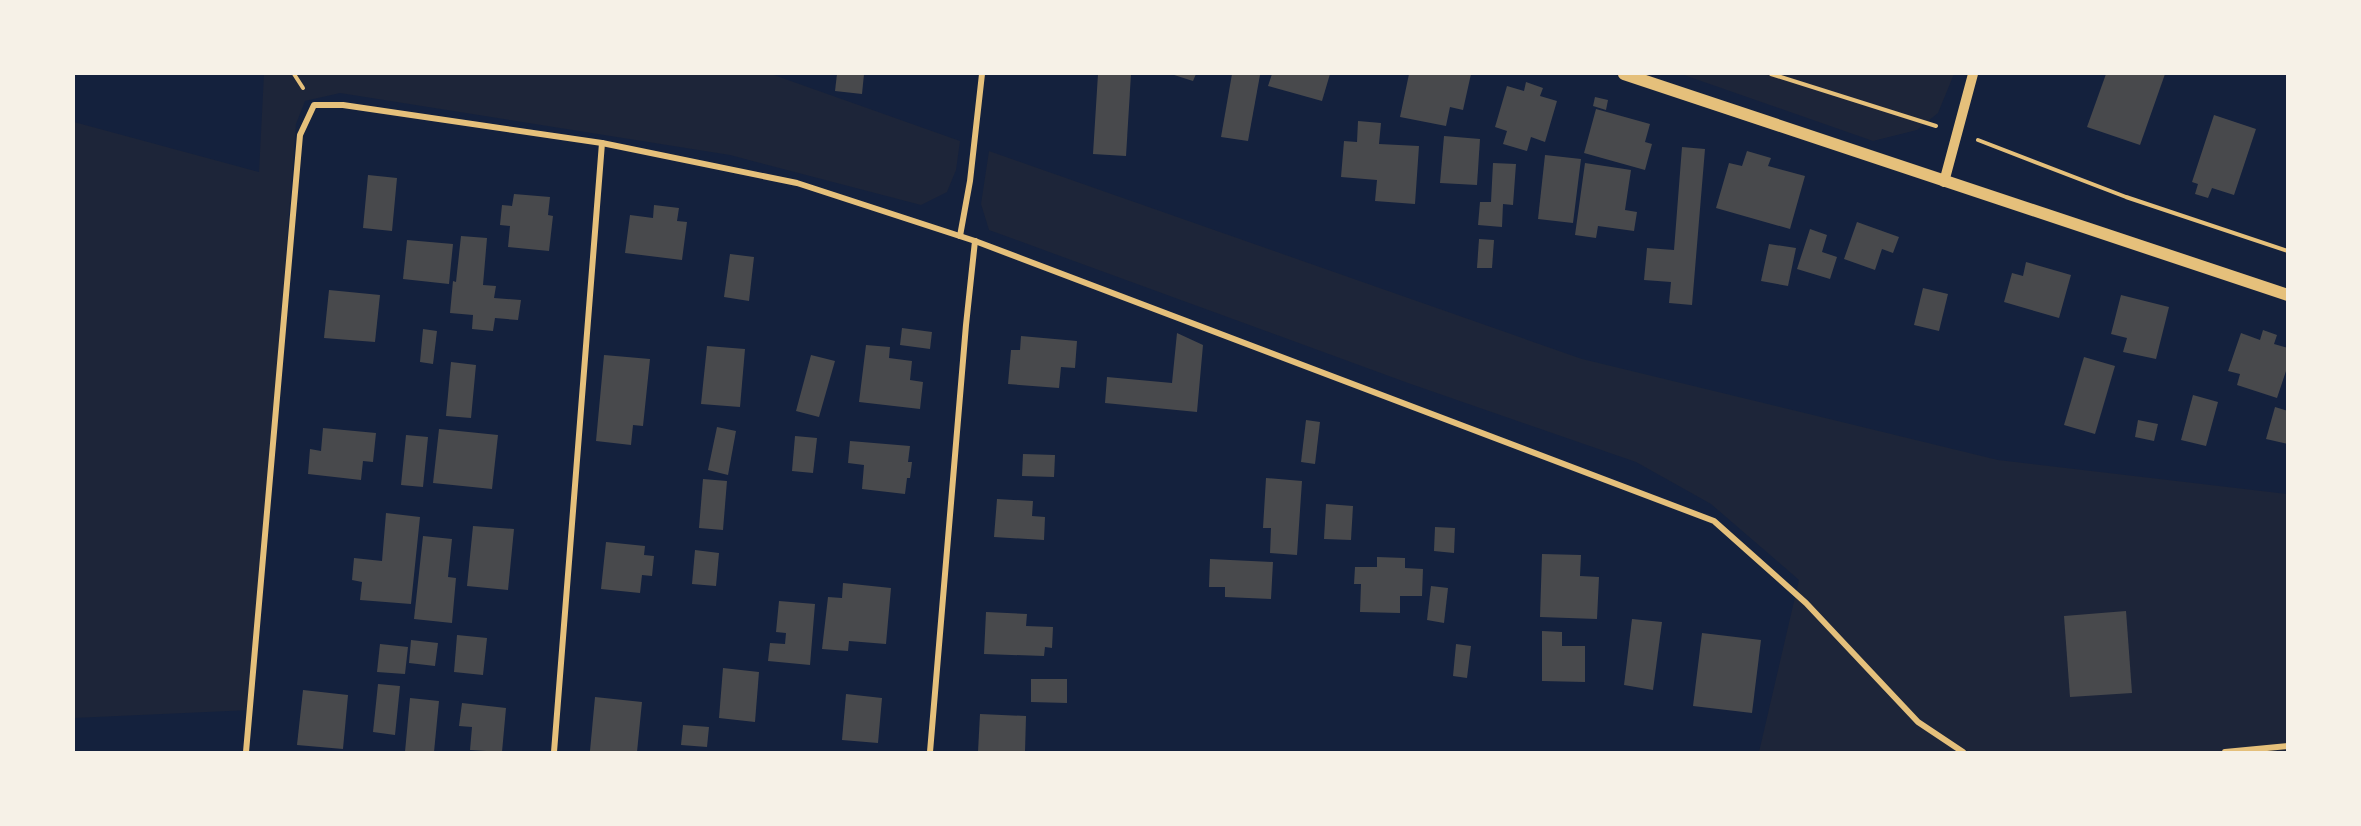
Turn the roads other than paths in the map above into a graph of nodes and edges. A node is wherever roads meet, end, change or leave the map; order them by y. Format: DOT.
graph roads {
  1 [pos="982,74"];
  2 [pos="1624,74"];
  3 [pos="1973,74"];
  4 [pos="603,143"];
  5 [pos="1944,182"];
  6 [pos="960,236"];
  7 [pos="975,241"];
  8 [pos="2288,295"];
  9 [pos="2288,746"];
  10 [pos="246,753"];
  11 [pos="554,753"];
  12 [pos="930,753"];
  13 [pos="1963,753"];
  14 [pos="2225,753"];
  1 -- 6 [label="street"];
  2 -- 5 [label="main road"];
  3 -- 5 [label="street"];
  4 -- 6 [label="street"];
  4 -- 10 [label="street"];
  4 -- 11 [label="street"];
  5 -- 8 [label="main road"];
  6 -- 7 [label="street"];
  7 -- 12 [label="street"];
  7 -- 13 [label="street"];
  9 -- 14 [label="street"];
}
